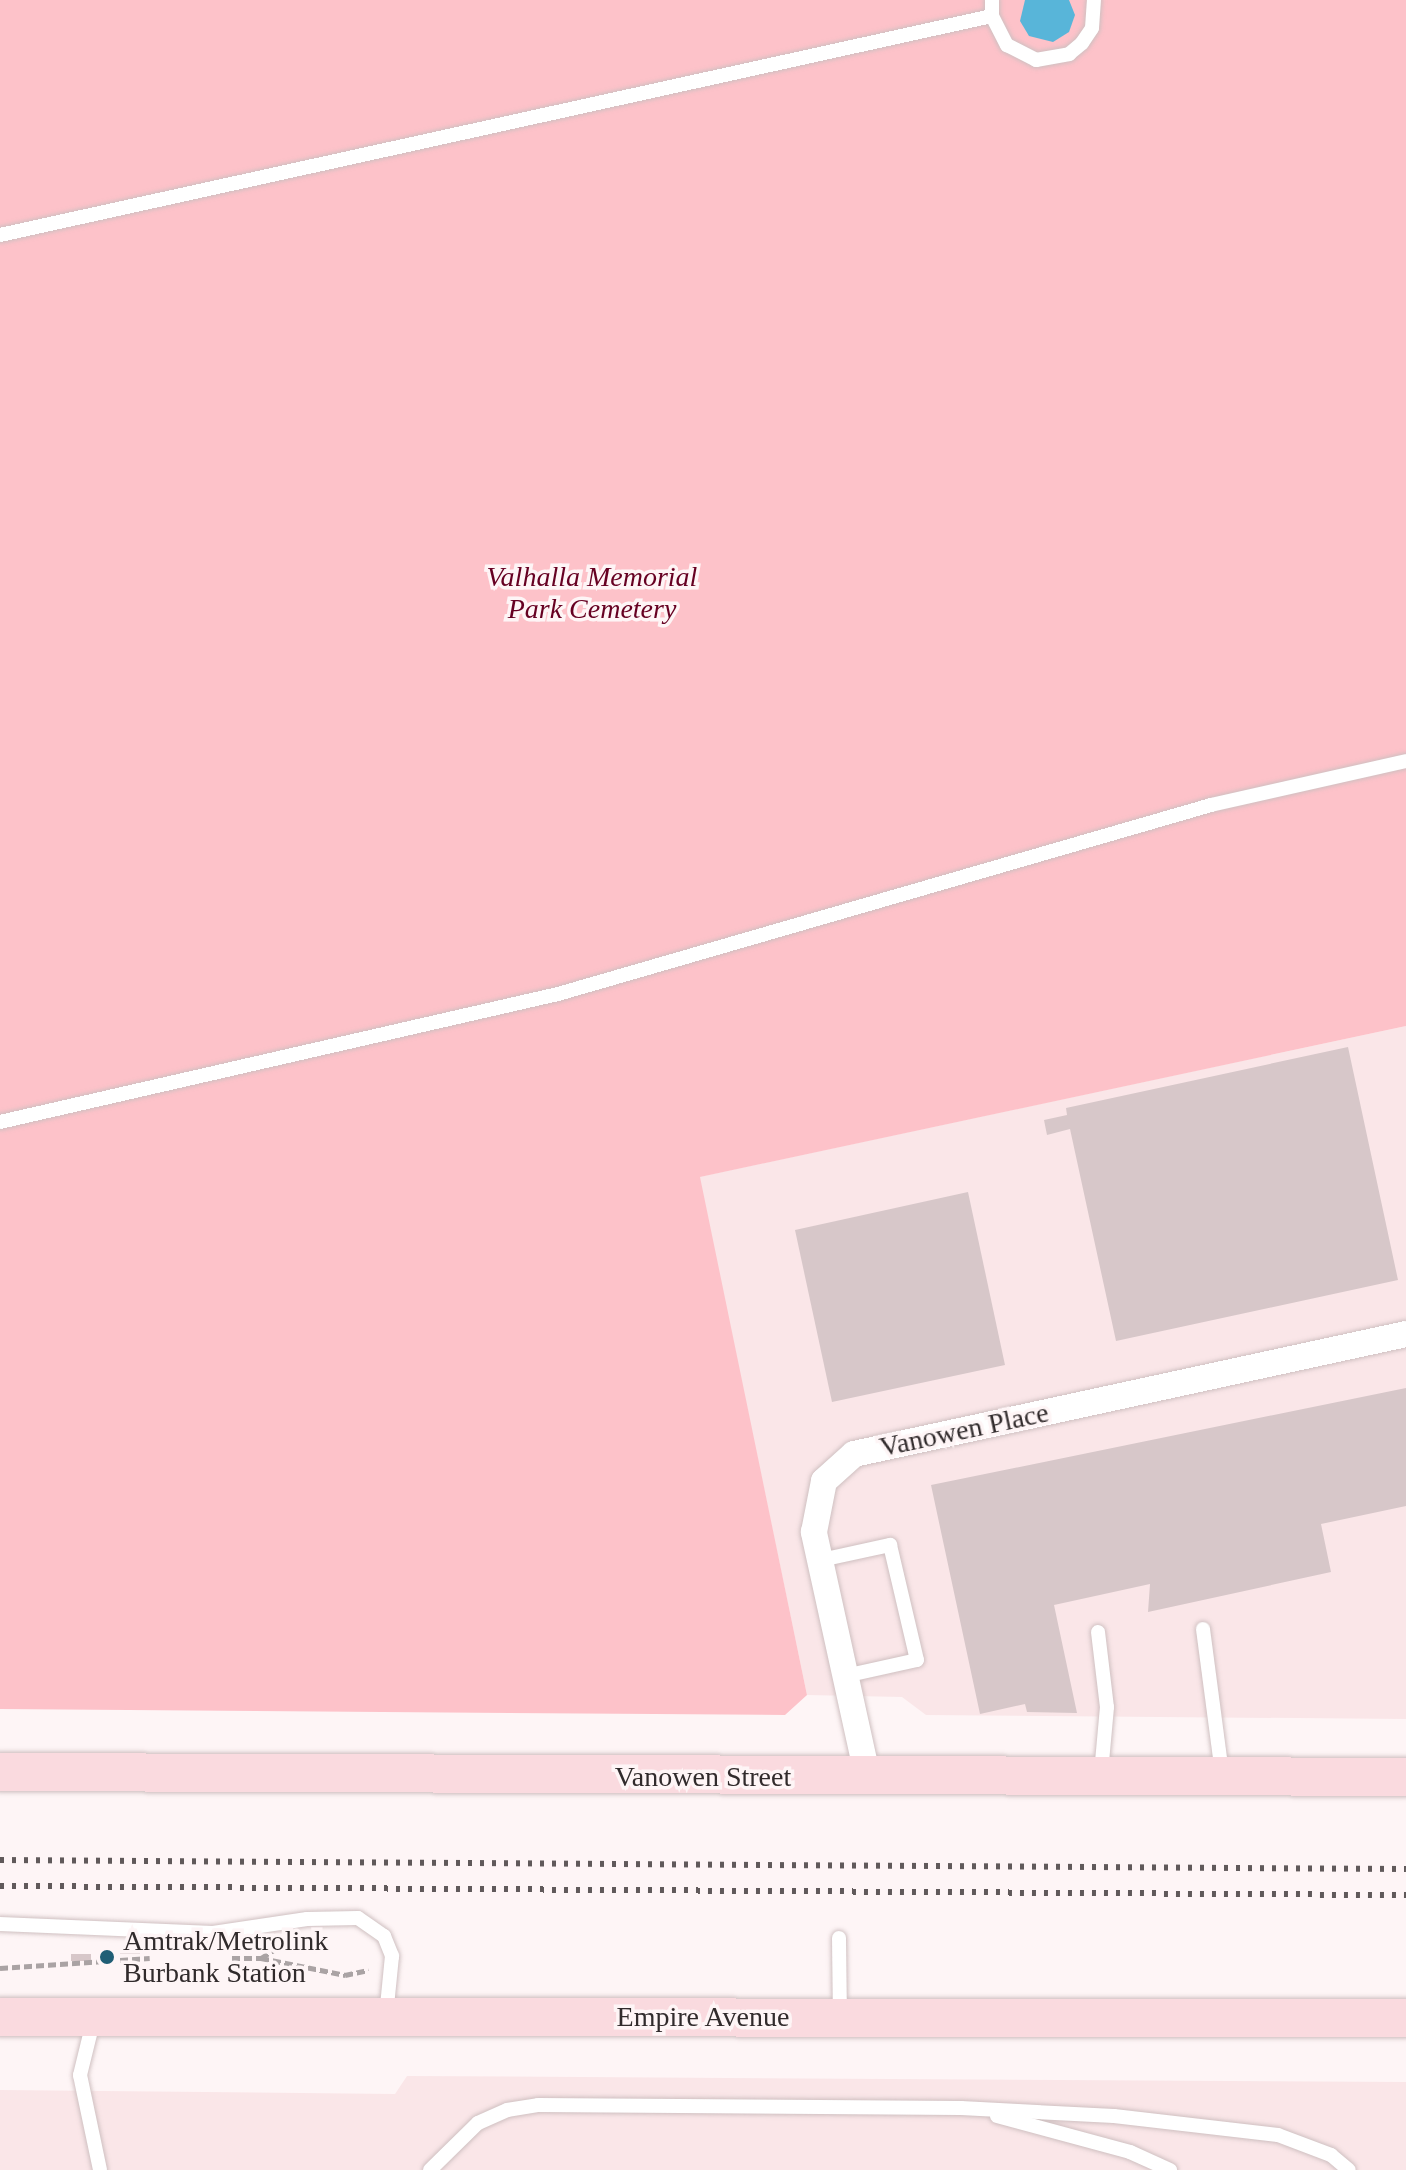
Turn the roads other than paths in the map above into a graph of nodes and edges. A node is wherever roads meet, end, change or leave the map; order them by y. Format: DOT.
graph roads {
  1 [pos="992,0"];
  2 [pos="1094,0"];
  3 [pos="992,16"];
  4 [pos="0,235"];
  5 [pos="1406,761"];
  6 [pos="0,1122"];
  7 [pos="1406,1334"];
  8 [pos="821,1560"];
  9 [pos="1203,1629"];
  10 [pos="1098,1632"];
  11 [pos="845,1676"];
  12 [pos="0,1772"];
  13 [pos="867,1774"];
  14 [pos="1101,1777"];
  15 [pos="1406,1777"];
  16 [pos="1223,1778"];
  17 [pos="0,1924"];
  18 [pos="839,1938"];
  19 [pos="0,2017"];
  20 [pos="386,2017"];
  21 [pos="840,2017"];
  22 [pos="94,2018"];
  23 [pos="1406,2018"];
  24 [pos="961,2108"];
  25 [pos="100,2170"];
  26 [pos="430,2170"];
  27 [pos="1170,2170"];
  28 [pos="1349,2170"];
  1 -- 3 [label="lane"];
  2 -- 3 [label="lane"];
  3 -- 4 [label="lane"];
  5 -- 6 [label="lane"];
  7 -- 8 [label="street, Vanowen Place"];
  8 -- 11 [label="street, Vanowen Place"];
  8 -- 11 [label="lane"];
  9 -- 16 [label="lane"];
  10 -- 14 [label="lane"];
  11 -- 13 [label="street, Vanowen Place"];
  12 -- 13 [label="main road, Vanowen Street"];
  13 -- 14 [label="main road, Vanowen Street"];
  14 -- 16 [label="main road, Vanowen Street"];
  15 -- 16 [label="main road, Vanowen Street"];
  17 -- 20 [label="lane"];
  18 -- 21 [label="lane"];
  19 -- 22 [label="main road, Empire Avenue"];
  20 -- 21 [label="main road, Empire Avenue"];
  20 -- 22 [label="main road, Empire Avenue"];
  21 -- 23 [label="main road, Empire Avenue"];
  22 -- 25 [label="lane"];
  24 -- 26 [label="lane"];
  24 -- 27 [label="lane"];
  24 -- 28 [label="lane"];
}
